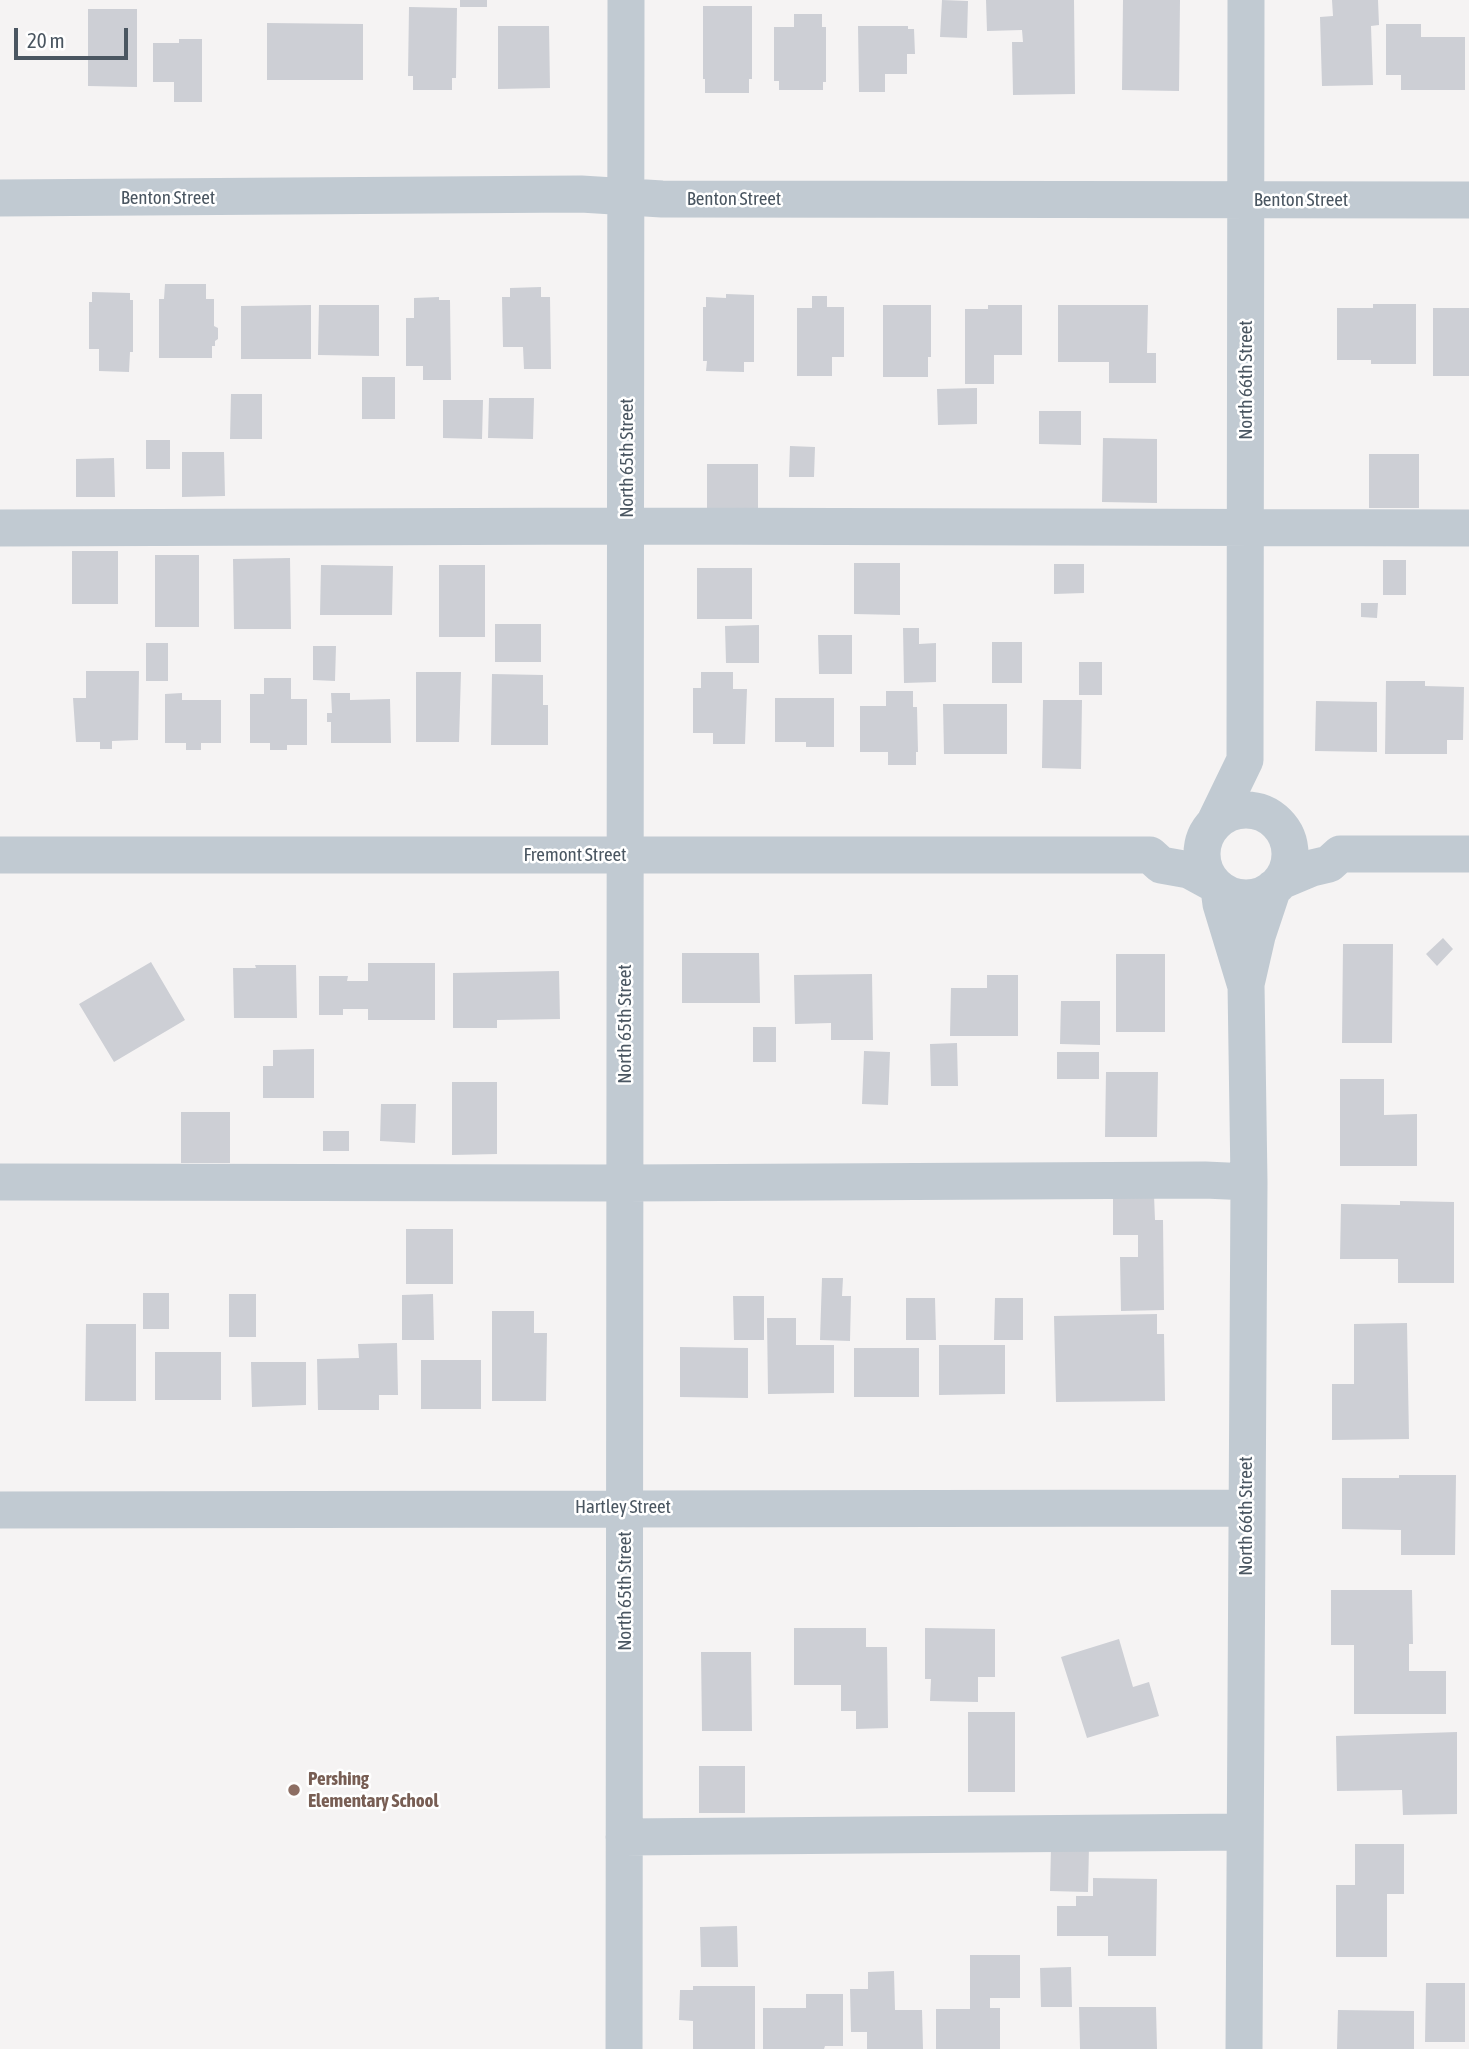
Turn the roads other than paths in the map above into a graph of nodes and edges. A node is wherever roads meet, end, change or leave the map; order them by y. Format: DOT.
graph roads {
  1 [pos="626,0"];
  2 [pos="1245,0"];
  3 [pos="625,196"];
  4 [pos="0,198"];
  5 [pos="1245,200"];
  6 [pos="1469,200"];
  7 [pos="627,526"];
  8 [pos="0,528"];
  9 [pos="1246,528"];
  10 [pos="1469,528"];
  11 [pos="1245,760"];
  12 [pos="1276,823"];
  13 [pos="1211,827"];
  14 [pos="1340,854"];
  15 [pos="1469,854"];
  16 [pos="0,855"];
  17 [pos="626,855"];
  18 [pos="1150,855"];
  19 [pos="1277,885"];
  20 [pos="1215,886"];
  21 [pos="1246,984"];
  22 [pos="0,1182"];
  23 [pos="1249,1182"];
  24 [pos="626,1183"];
  25 [pos="625,1507"];
  26 [pos="1246,1508"];
  27 [pos="0,1510"];
  28 [pos="1245,1832"];
  29 [pos="624,1837"];
  30 [pos="624,2049"];
  31 [pos="1244,2049"];
  1 -- 3 [label="street, North 65th Street"];
  2 -- 5 [label="street, North 66th Street"];
  3 -- 4 [label="street, Benton Street"];
  3 -- 5 [label="street, Benton Street"];
  3 -- 7 [label="street, North 65th Street"];
  5 -- 6 [label="street, Benton Street"];
  5 -- 9 [label="street, North 66th Street"];
  7 -- 8 [label="street"];
  7 -- 9 [label="street"];
  7 -- 17 [label="street, North 65th Street"];
  9 -- 10 [label="street"];
  9 -- 11 [label="street, North 66th Street"];
  11 -- 12 [label="street, North 66th Street"];
  11 -- 13 [label="street, North 66th Street"];
  12 -- 13 [label="street"];
  12 -- 14 [label="street"];
  12 -- 19 [label="street"];
  13 -- 18 [label="street, Fremont Street"];
  13 -- 20 [label="street"];
  14 -- 15 [label="street"];
  14 -- 19 [label="street"];
  16 -- 17 [label="street, Fremont Street"];
  17 -- 18 [label="street, Fremont Street"];
  17 -- 24 [label="street, North 65th Street"];
  18 -- 20 [label="street, Fremont Street"];
  19 -- 20 [label="street"];
  19 -- 21 [label="street, North 66th Street"];
  20 -- 21 [label="street, North 66th Street"];
  21 -- 23 [label="street, North 66th Street"];
  22 -- 24 [label="street"];
  23 -- 24 [label="street"];
  23 -- 26 [label="street, North 66th Street"];
  24 -- 25 [label="street, North 65th Street"];
  25 -- 26 [label="street, Hartley Street"];
  25 -- 27 [label="street, Hartley Street"];
  25 -- 29 [label="street, North 65th Street"];
  26 -- 28 [label="street, North 66th Street"];
  28 -- 29 [label="street"];
  28 -- 31 [label="street, North 66th Street"];
  29 -- 30 [label="street, North 65th Street"];
}
